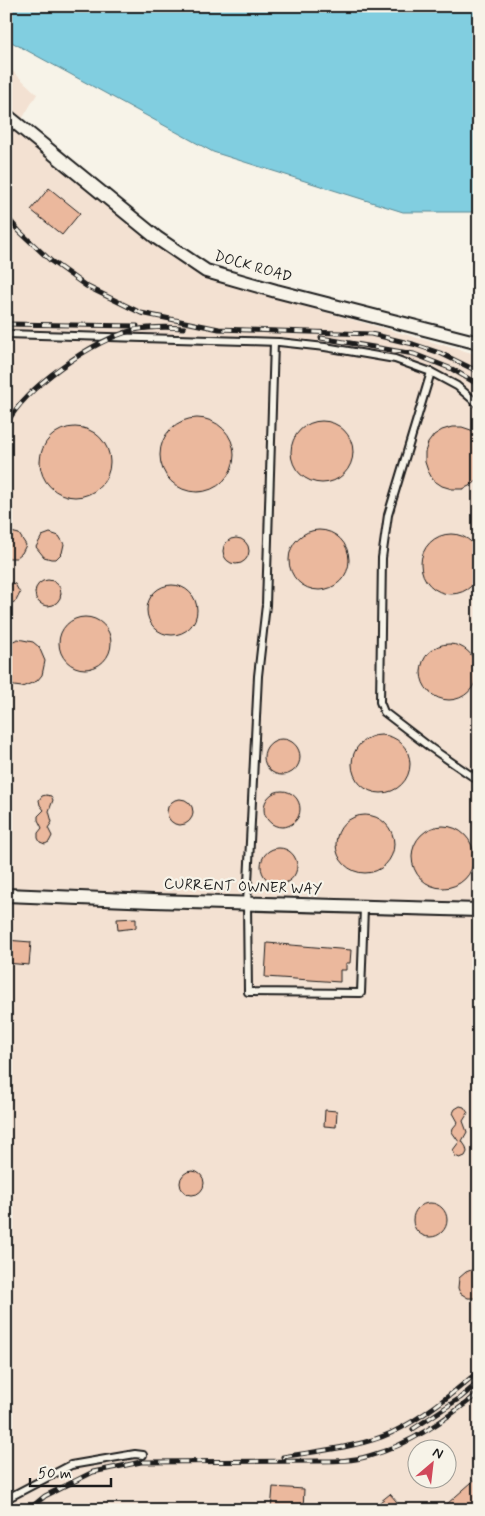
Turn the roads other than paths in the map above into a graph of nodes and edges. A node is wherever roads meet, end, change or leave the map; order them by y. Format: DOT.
graph roads {
  1 [pos="6,114"];
  2 [pos="6,334"];
  3 [pos="274,342"];
  4 [pos="479,343"];
  5 [pos="431,372"];
  6 [pos="479,405"];
  7 [pos="479,781"];
  8 [pos="6,894"];
  9 [pos="247,904"];
  10 [pos="364,907"];
  11 [pos="479,910"];
  12 [pos="143,1455"];
  13 [pos="6,1499"];
  1 -- 4 [label="street, DOCK ROAD"];
  2 -- 3 [label="lane"];
  3 -- 5 [label="lane"];
  3 -- 9 [label="lane"];
  5 -- 6 [label="lane"];
  5 -- 7 [label="lane"];
  8 -- 9 [label="street, CURRENT OWNER WAY"];
  9 -- 10 [label="street, CURRENT OWNER WAY"];
  9 -- 10 [label="lane"];
  10 -- 11 [label="street, CURRENT OWNER WAY"];
  12 -- 13 [label="lane"];
}
